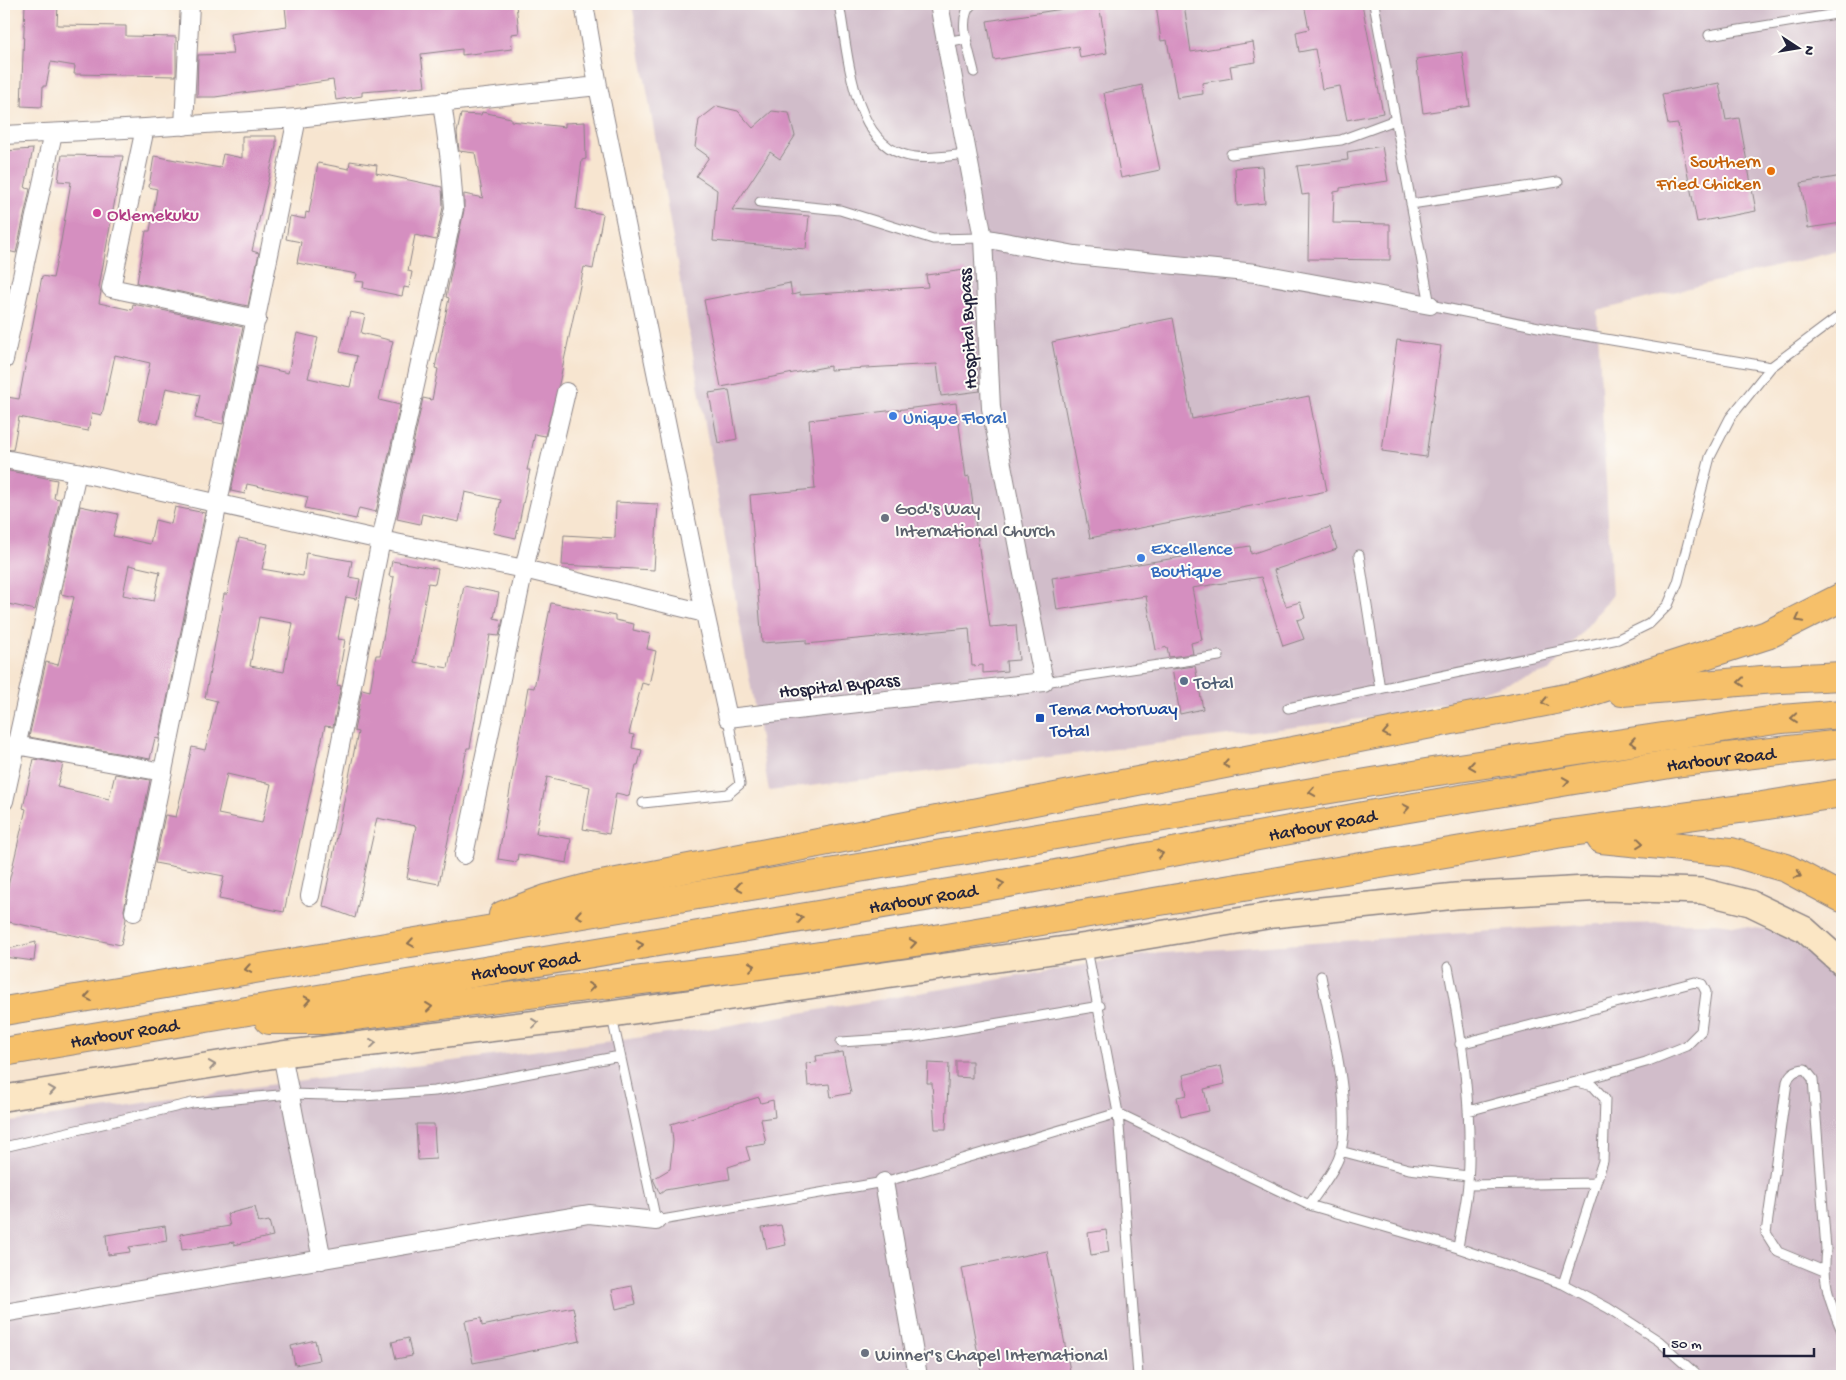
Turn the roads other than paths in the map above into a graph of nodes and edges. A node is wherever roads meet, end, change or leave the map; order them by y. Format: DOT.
graph roads {
  1 [pos="190,4"];
  2 [pos="584,4"];
  3 [pos="839,4"];
  4 [pos="939,4"];
  5 [pos="972,4"];
  6 [pos="1374,4"];
  7 [pos="1840,4"];
  8 [pos="1842,13"];
  9 [pos="1709,35"];
  10 [pos="967,38"];
  11 [pos="946,42"];
  12 [pos="974,72"];
  13 [pos="598,86"];
  14 [pos="442,102"];
  15 [pos="298,118"];
  16 [pos="1395,120"];
  17 [pos="184,126"];
  18 [pos="144,128"];
  19 [pos="53,133"];
  20 [pos="4,135"];
  21 [pos="967,154"];
  22 [pos="1231,154"];
  23 [pos="1558,182"];
  24 [pos="760,202"];
  25 [pos="1411,204"];
  26 [pos="983,238"];
  27 [pos="12,281"];
  28 [pos="1430,305"];
  29 [pos="1842,314"];
  30 [pos="257,319"];
  31 [pos="4,360"];
  32 [pos="1771,367"];
  33 [pos="566,392"];
  34 [pos="4,459"];
  35 [pos="77,472"];
  36 [pos="219,504"];
  37 [pos="381,540"];
  38 [pos="1358,555"];
  39 [pos="524,569"];
  40 [pos="1842,597"];
  41 [pos="705,613"];
  42 [pos="1219,656"];
  43 [pos="1842,676"];
  44 [pos="1044,682"];
  45 [pos="1380,689"];
  46 [pos="1581,695"];
  47 [pos="1288,708"];
  48 [pos="1842,714"];
  49 [pos="728,718"];
  50 [pos="1842,744"];
  51 [pos="16,745"];
  52 [pos="163,772"];
  53 [pos="1842,793"];
  54 [pos="4,801"];
  55 [pos="643,803"];
  56 [pos="1557,834"];
  57 [pos="464,855"];
  58 [pos="310,896"];
  59 [pos="1842,898"];
  60 [pos="134,912"];
  61 [pos="459,935"];
  62 [pos="1087,946"];
  63 [pos="1842,963"];
  64 [pos="1448,967"];
  65 [pos="1321,976"];
  66 [pos="1100,1006"];
  67 [pos="4,1011"];
  68 [pos="611,1014"];
  69 [pos="207,1017"];
  70 [pos="840,1042"];
  71 [pos="1460,1044"];
  72 [pos="4,1052"];
  73 [pos="282,1054"];
  74 [pos="620,1056"];
  75 [pos="1576,1082"];
  76 [pos="290,1094"];
  77 [pos="4,1098"];
  78 [pos="1468,1111"];
  79 [pos="1118,1113"];
  80 [pos="4,1147"];
  81 [pos="1340,1151"];
  82 [pos="1468,1181"];
  83 [pos="884,1182"];
  84 [pos="1596,1183"];
  85 [pos="1309,1205"];
  86 [pos="656,1221"];
  87 [pos="1458,1248"];
  88 [pos="322,1260"];
  89 [pos="1824,1271"];
  90 [pos="1563,1284"];
  91 [pos="4,1313"];
  92 [pos="1842,1331"];
  93 [pos="918,1376"];
  94 [pos="1138,1376"];
  95 [pos="1698,1376"];
  1 -- 17 [label="street"];
  2 -- 13 [label="street"];
  3 -- 21 [label="lane"];
  4 -- 11 [label="street, Hospital Bypass"];
  5 -- 10 [label="lane"];
  6 -- 16 [label="lane"];
  7 -- 8 [label="lane"];
  8 -- 9 [label="lane"];
  10 -- 11 [label="lane"];
  10 -- 12 [label="lane"];
  11 -- 21 [label="street, Hospital Bypass"];
  13 -- 14 [label="street"];
  13 -- 41 [label="street"];
  14 -- 15 [label="street"];
  14 -- 37 [label="street"];
  15 -- 17 [label="street"];
  15 -- 30 [label="street"];
  16 -- 22 [label="lane"];
  16 -- 25 [label="lane"];
  17 -- 18 [label="street"];
  18 -- 19 [label="street"];
  18 -- 30 [label="street"];
  19 -- 20 [label="street"];
  19 -- 27 [label="street"];
  21 -- 26 [label="street, Hospital Bypass"];
  23 -- 25 [label="lane"];
  24 -- 26 [label="lane"];
  25 -- 28 [label="lane"];
  26 -- 28 [label="street"];
  26 -- 44 [label="street, Hospital Bypass"];
  27 -- 31 [label="street"];
  28 -- 32 [label="lane"];
  29 -- 32 [label="lane"];
  30 -- 36 [label="street"];
  32 -- 45 [label="lane"];
  33 -- 39 [label="street"];
  34 -- 35 [label="street"];
  35 -- 36 [label="street"];
  35 -- 51 [label="street"];
  36 -- 37 [label="street"];
  36 -- 52 [label="street"];
  37 -- 39 [label="street"];
  37 -- 58 [label="street"];
  38 -- 45 [label="lane"];
  39 -- 41 [label="street"];
  39 -- 57 [label="street"];
  40 -- 46 [label="highway, one-way"];
  41 -- 49 [label="street"];
  42 -- 44 [label="lane, Hospital Bypass"];
  43 -- 46 [label="highway, one-way"];
  44 -- 49 [label="street, Hospital Bypass"];
  45 -- 47 [label="lane"];
  46 -- 61 [label="highway, one-way"];
  48 -- 61 [label="highway, Harbour Road, one-way"];
  49 -- 55 [label="lane"];
  69 -- 50 [label="highway, Harbour Road, one-way"];
  51 -- 52 [label="street"];
  51 -- 54 [label="street"];
  52 -- 60 [label="street"];
  53 -- 56 [label="highway"];
  56 -- 59 [label="highway, one-way"];
  69 -- 56 [label="highway, one-way"];
  61 -- 67 [label="highway, Harbour Road, one-way"];
  62 -- 63 [label="street"];
  62 -- 66 [label="lane"];
  62 -- 68 [label="street"];
  64 -- 71 [label="lane"];
  65 -- 81 [label="lane"];
  66 -- 70 [label="lane"];
  66 -- 79 [label="lane"];
  73 -- 68 [label="street, one-way"];
  68 -- 74 [label="lane"];
  69 -- 72 [label="highway, Harbour Road"];
  71 -- 75 [label="lane"];
  71 -- 78 [label="lane"];
  73 -- 76 [label="street"];
  77 -- 73 [label="street, one-way"];
  74 -- 76 [label="lane"];
  74 -- 86 [label="lane"];
  75 -- 78 [label="lane"];
  75 -- 84 [label="lane"];
  76 -- 80 [label="lane"];
  76 -- 88 [label="street"];
  78 -- 82 [label="lane"];
  79 -- 83 [label="lane"];
  79 -- 85 [label="lane"];
  79 -- 94 [label="lane"];
  81 -- 82 [label="lane"];
  81 -- 85 [label="lane"];
  82 -- 84 [label="lane"];
  82 -- 87 [label="lane"];
  83 -- 86 [label="lane"];
  83 -- 93 [label="street"];
  84 -- 90 [label="lane"];
  85 -- 87 [label="lane"];
  86 -- 88 [label="street"];
  87 -- 90 [label="lane"];
  88 -- 91 [label="street"];
  89 -- 89 [label="lane"];
  89 -- 92 [label="lane"];
  90 -- 95 [label="lane"];
}
